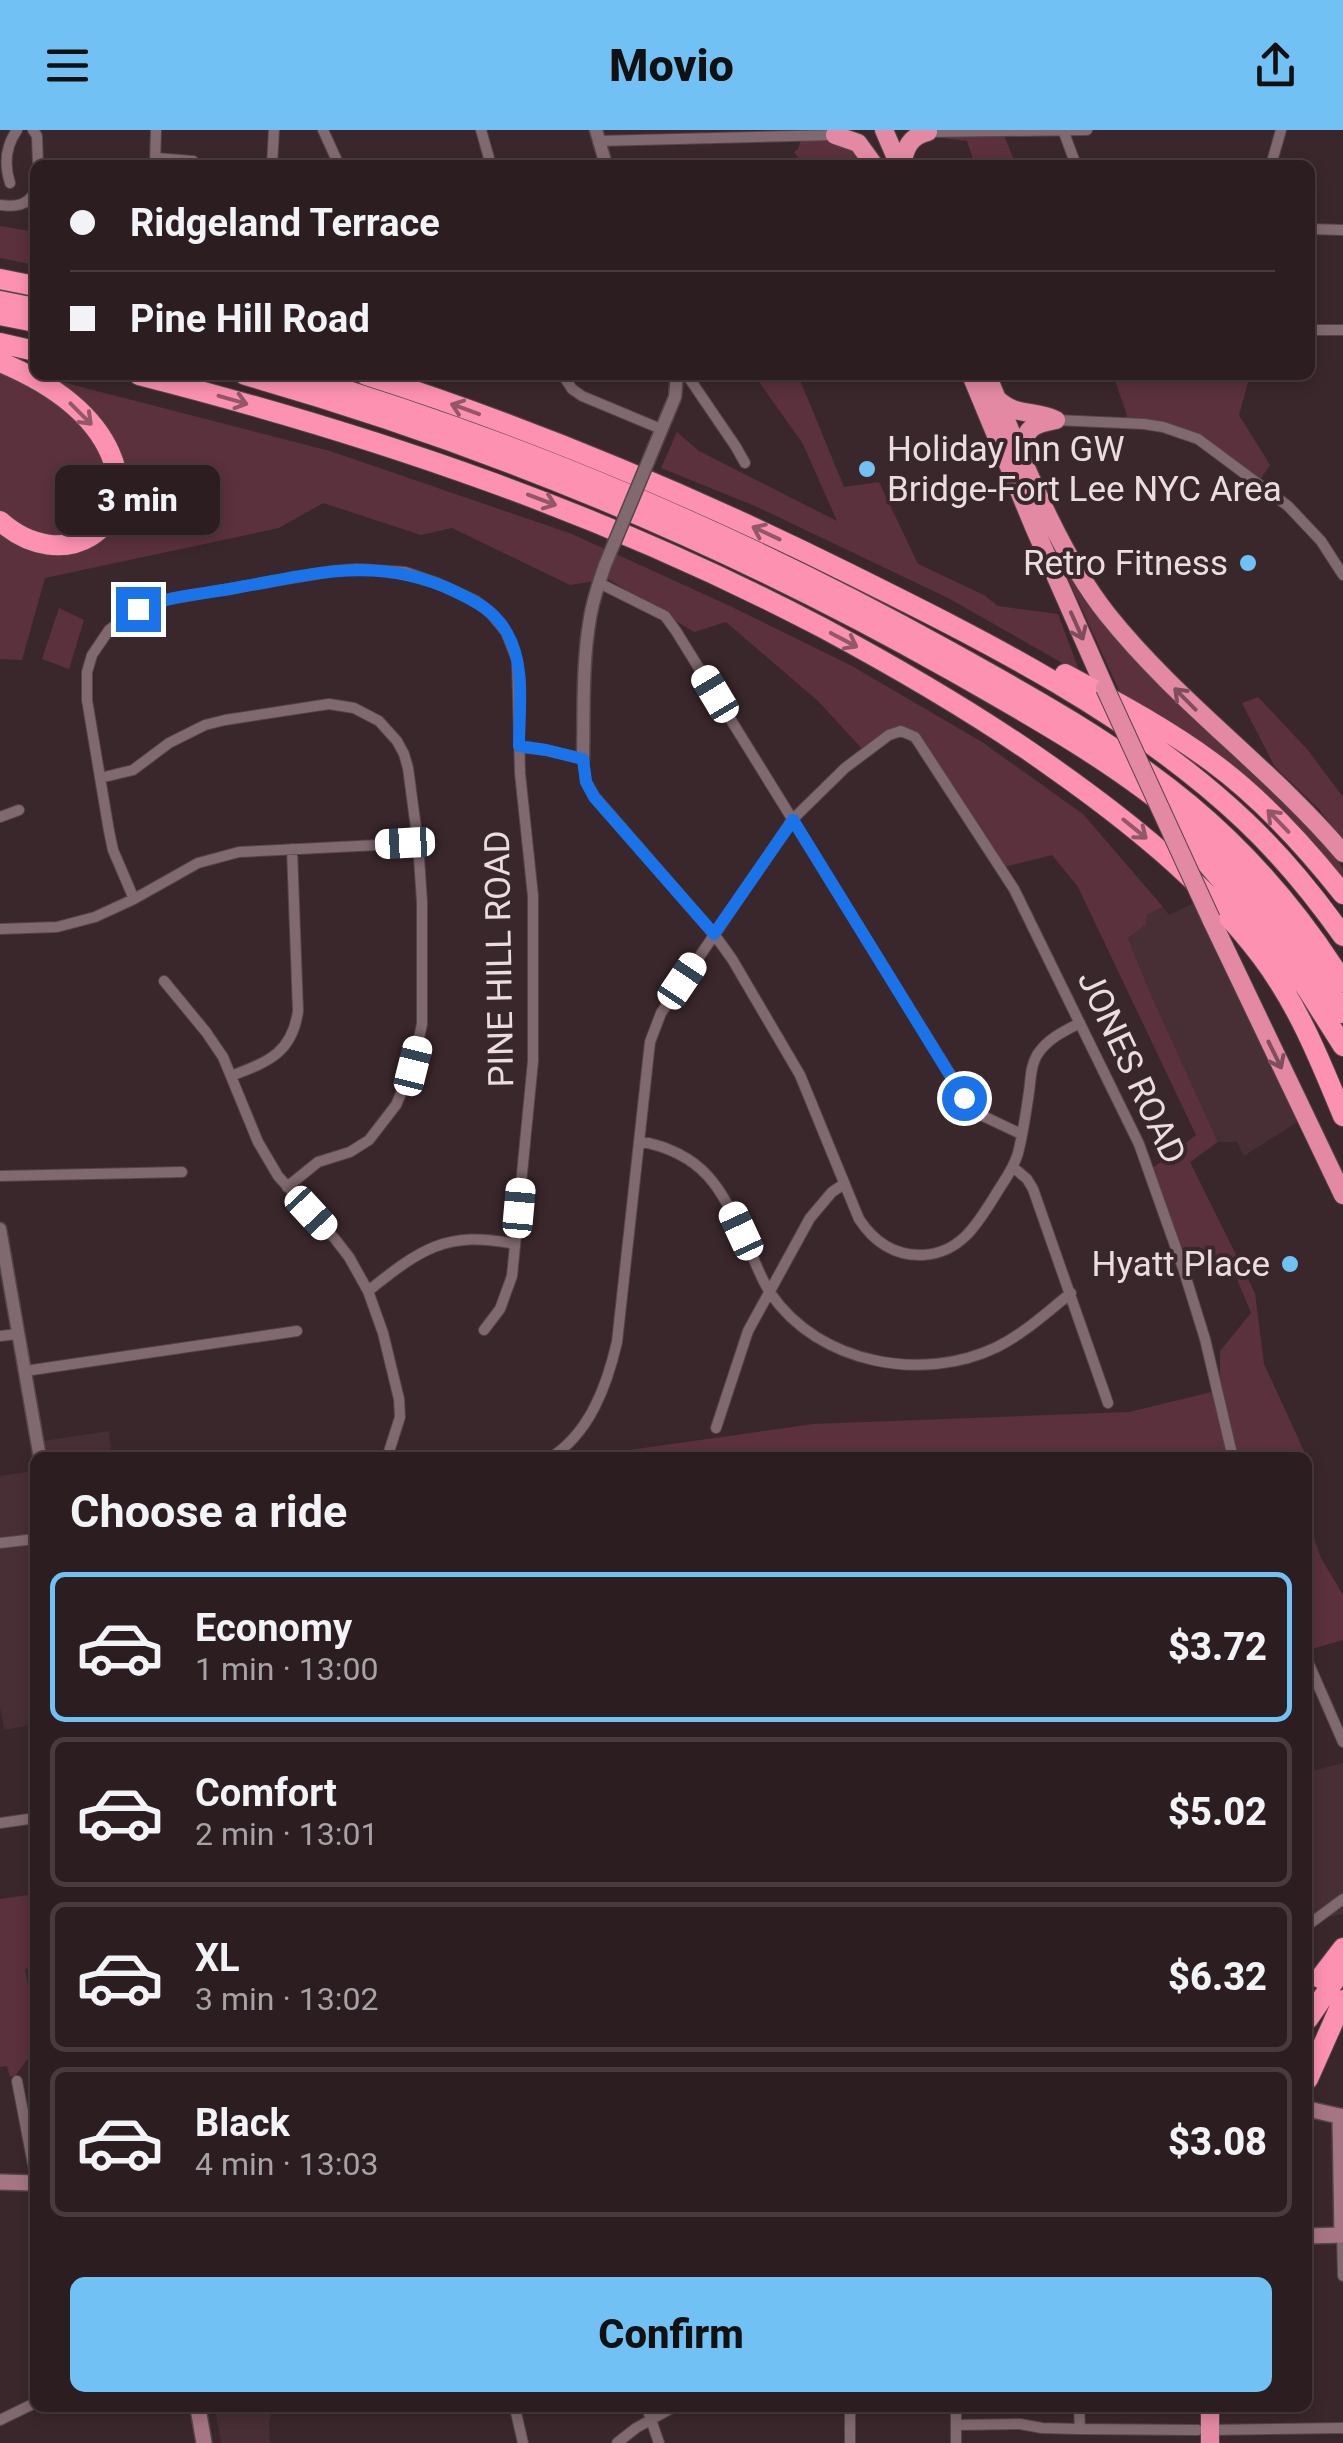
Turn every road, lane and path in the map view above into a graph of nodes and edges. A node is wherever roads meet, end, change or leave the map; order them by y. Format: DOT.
graph roads {
  1 [pos="17,130"];
  2 [pos="34,130"];
  3 [pos="156,130"];
  4 [pos="274,130"];
  5 [pos="323,130"];
  6 [pos="481,130"];
  7 [pos="868,130"];
  8 [pos="884,130"];
  9 [pos="1063,130"];
  10 [pos="1087,130"];
  11 [pos="1281,130"];
  12 [pos="924,131"];
  13 [pos="840,132"];
  14 [pos="711,134"];
  15 [pos="597,135"];
  16 [pos="38,160"];
  17 [pos="156,160"];
  18 [pos="272,160"];
  19 [pos="338,160"];
  20 [pos="490,160"];
  21 [pos="604,160"];
  22 [pos="870,160"];
  23 [pos="880,160"];
  24 [pos="898,160"];
  25 [pos="902,160"];
  26 [pos="1074,160"];
  27 [pos="1272,160"];
  28 [pos="10,183"];
  29 [pos="30,199"];
  30 [pos="0,205"];
  31 [pos="1315,230"];
  32 [pos="1343,230"];
  33 [pos="0,279"];
  34 [pos="30,285"];
  35 [pos="0,301"];
  36 [pos="30,307"];
  37 [pos="0,315"];
  38 [pos="30,321"];
  39 [pos="1315,330"];
  40 [pos="1343,330"];
  41 [pos="0,343"];
  42 [pos="30,349"];
  43 [pos="0,362"];
  44 [pos="30,377"];
  45 [pos="35,380"];
  46 [pos="157,380"];
  47 [pos="261,380"];
  48 [pos="311,380"];
  49 [pos="380,380"];
  50 [pos="566,380"];
  51 [pos="676,380"];
  52 [pos="690,380"];
  53 [pos="973,380"];
  54 [pos="989,380"];
  55 [pos="997,398"];
  56 [pos="1056,420"];
  57 [pos="661,429"];
  58 [pos="1021,454"];
  59 [pos="744,463"];
  60 [pos="0,521"];
  61 [pos="1343,576"];
  62 [pos="598,583"];
  63 [pos="981,642"];
  64 [pos="519,746"];
  65 [pos="583,759"];
  66 [pos="100,778"];
  67 [pos="1159,806"];
  68 [pos="19,810"];
  69 [pos="0,818"];
  70 [pos="793,820"];
  71 [pos="418,842"];
  72 [pos="292,848"];
  73 [pos="1343,853"];
  74 [pos="1343,894"];
  75 [pos="134,899"];
  76 [pos="0,929"];
  77 [pos="714,934"];
  78 [pos="1343,936"];
  79 [pos="164,981"];
  80 [pos="1343,982"];
  81 [pos="1343,1012"];
  82 [pos="1080,1023"];
  83 [pos="1314,1046"];
  84 [pos="1343,1046"];
  85 [pos="232,1076"];
  86 [pos="1343,1085"];
  87 [pos="1343,1116"];
  88 [pos="1021,1134"];
  89 [pos="639,1141"];
  90 [pos="1013,1167"];
  91 [pos="182,1172"];
  92 [pos="0,1176"];
  93 [pos="844,1184"];
  94 [pos="286,1187"];
  95 [pos="1343,1195"];
  96 [pos="0,1229"];
  97 [pos="515,1244"];
  98 [pos="368,1290"];
  99 [pos="770,1292"];
  100 [pos="1071,1293"];
  101 [pos="484,1330"];
  102 [pos="298,1331"];
  103 [pos="18,1334"];
  104 [pos="0,1336"];
  105 [pos="25,1371"];
  106 [pos="1108,1403"];
  107 [pos="716,1428"];
  108 [pos="39,1452"];
  109 [pos="389,1452"];
  110 [pos="557,1452"];
  111 [pos="1232,1452"];
  112 [pos="30,1540"];
  113 [pos="0,1543"];
  114 [pos="1312,1676"];
  115 [pos="1343,1742"];
  116 [pos="30,1819"];
  117 [pos="0,1824"];
  118 [pos="1343,1900"];
  119 [pos="1312,1922"];
  120 [pos="1343,1938"];
  121 [pos="1343,1948"];
  122 [pos="1312,1966"];
  123 [pos="1343,1968"];
  124 [pos="1312,1990"];
  125 [pos="1343,2000"];
  126 [pos="1312,2013"];
  127 [pos="1312,2071"];
  128 [pos="17,2081"];
  129 [pos="1312,2110"];
  130 [pos="1341,2116"];
  131 [pos="30,2149"];
  132 [pos="0,2182"];
  133 [pos="30,2183"];
  134 [pos="1342,2235"];
  135 [pos="1312,2236"];
  136 [pos="1343,2276"];
  137 [pos="30,2405"];
  138 [pos="199,2412"];
  139 [pos="516,2412"];
  140 [pos="648,2412"];
  141 [pos="666,2412"];
  142 [pos="850,2412"];
  143 [pos="956,2412"];
  144 [pos="1079,2412"];
  145 [pos="0,2420"];
  146 [pos="651,2421"];
  147 [pos="956,2425"];
  148 [pos="1343,2428"];
  149 [pos="1080,2429"];
  150 [pos="1204,2436"];
  151 [pos="204,2443"];
  152 [pos="522,2443"];
  153 [pos="617,2443"];
  154 [pos="659,2443"];
  155 [pos="850,2443"];
  156 [pos="956,2443"];
  1 -- 28 [label="street"];
  2 -- 16 [label="street"];
  3 -- 17 [label="street"];
  4 -- 18 [label="street"];
  5 -- 19 [label="street"];
  6 -- 20 [label="street"];
  7 -- 23 [label="highway"];
  8 -- 24 [label="highway"];
  9 -- 10 [label="street"];
  9 -- 12 [label="street"];
  9 -- 26 [label="street"];
  11 -- 27 [label="street"];
  12 -- 25 [label="highway"];
  13 -- 14 [label="street"];
  13 -- 22 [label="highway"];
  14 -- 15 [label="street"];
  15 -- 21 [label="street"];
  29 -- 30 [label="street"];
  31 -- 32 [label="street"];
  33 -- 34 [label="highway"];
  35 -- 36 [label="highway"];
  37 -- 38 [label="highway"];
  39 -- 40 [label="street"];
  41 -- 42 [label="highway"];
  43 -- 44 [label="highway, one-way"];
  45 -- 60 [label="highway, one-way"];
  46 -- 83 [label="highway, one-way"];
  47 -- 81 [label="highway"];
  48 -- 80 [label="highway"];
  63 -- 49 [label="highway, one-way"];
  50 -- 57 [label="street"];
  51 -- 57 [label="street"];
  52 -- 59 [label="street"];
  53 -- 67 [label="highway, one-way, bridge"];
  54 -- 55 [label="highway"];
  55 -- 56 [label="highway"];
  55 -- 58 [label="highway"];
  56 -- 58 [label="highway"];
  56 -- 61 [label="street"];
  57 -- 62 [label="street, bridge"];
  73 -- 58 [label="highway, one-way"];
  62 -- 65 [label="street"];
  62 -- 70 [label="street"];
  74 -- 63 [label="highway, one-way"];
  63 -- 78 [label="highway"];
  64 -- 65 [label="street"];
  64 -- 66 [label="street, PINE HILL ROAD"];
  64 -- 97 [label="street, PINE HILL ROAD"];
  65 -- 77 [label="street"];
  66 -- 71 [label="street"];
  66 -- 75 [label="street, PINE HILL ROAD"];
  67 -- 84 [label="highway, bridge"];
  67 -- 95 [label="highway, one-way, bridge"];
  68 -- 69 [label="street"];
  70 -- 77 [label="street"];
  70 -- 82 [label="street, JONES ROAD"];
  70 -- 88 [label="street"];
  71 -- 72 [label="street"];
  71 -- 94 [label="street"];
  72 -- 75 [label="street"];
  72 -- 85 [label="street"];
  75 -- 76 [label="street"];
  77 -- 89 [label="street"];
  77 -- 93 [label="street"];
  79 -- 85 [label="street"];
  82 -- 88 [label="street"];
  82 -- 111 [label="street, JONES ROAD"];
  83 -- 86 [label="highway"];
  83 -- 87 [label="highway"];
  85 -- 94 [label="street"];
  88 -- 90 [label="street"];
  89 -- 99 [label="street"];
  89 -- 110 [label="street"];
  90 -- 93 [label="street"];
  90 -- 100 [label="street"];
  91 -- 92 [label="street"];
  93 -- 99 [label="street"];
  94 -- 98 [label="street"];
  96 -- 103 [label="street"];
  97 -- 98 [label="street"];
  97 -- 101 [label="street, PINE HILL ROAD"];
  98 -- 109 [label="street"];
  99 -- 100 [label="street"];
  99 -- 107 [label="street"];
  100 -- 106 [label="street"];
  102 -- 105 [label="street"];
  103 -- 104 [label="street"];
  103 -- 105 [label="street"];
  105 -- 108 [label="street"];
  112 -- 113 [label="street"];
  114 -- 115 [label="street"];
  116 -- 117 [label="street"];
  118 -- 119 [label="street"];
  120 -- 122 [label="highway"];
  121 -- 124 [label="highway"];
  123 -- 126 [label="highway"];
  125 -- 127 [label="highway"];
  128 -- 131 [label="street"];
  129 -- 130 [label="main road"];
  130 -- 134 [label="main road"];
  132 -- 133 [label="main road"];
  134 -- 135 [label="main road"];
  134 -- 136 [label="street"];
  137 -- 145 [label="street"];
  138 -- 151 [label="main road"];
  139 -- 152 [label="street"];
  140 -- 146 [label="street"];
  141 -- 146 [label="street"];
  142 -- 155 [label="street"];
  143 -- 147 [label="street"];
  144 -- 149 [label="street"];
  146 -- 153 [label="street"];
  146 -- 154 [label="street"];
  147 -- 149 [label="street"];
  147 -- 156 [label="street"];
  148 -- 150 [label="street"];
  149 -- 150 [label="street"];
}
